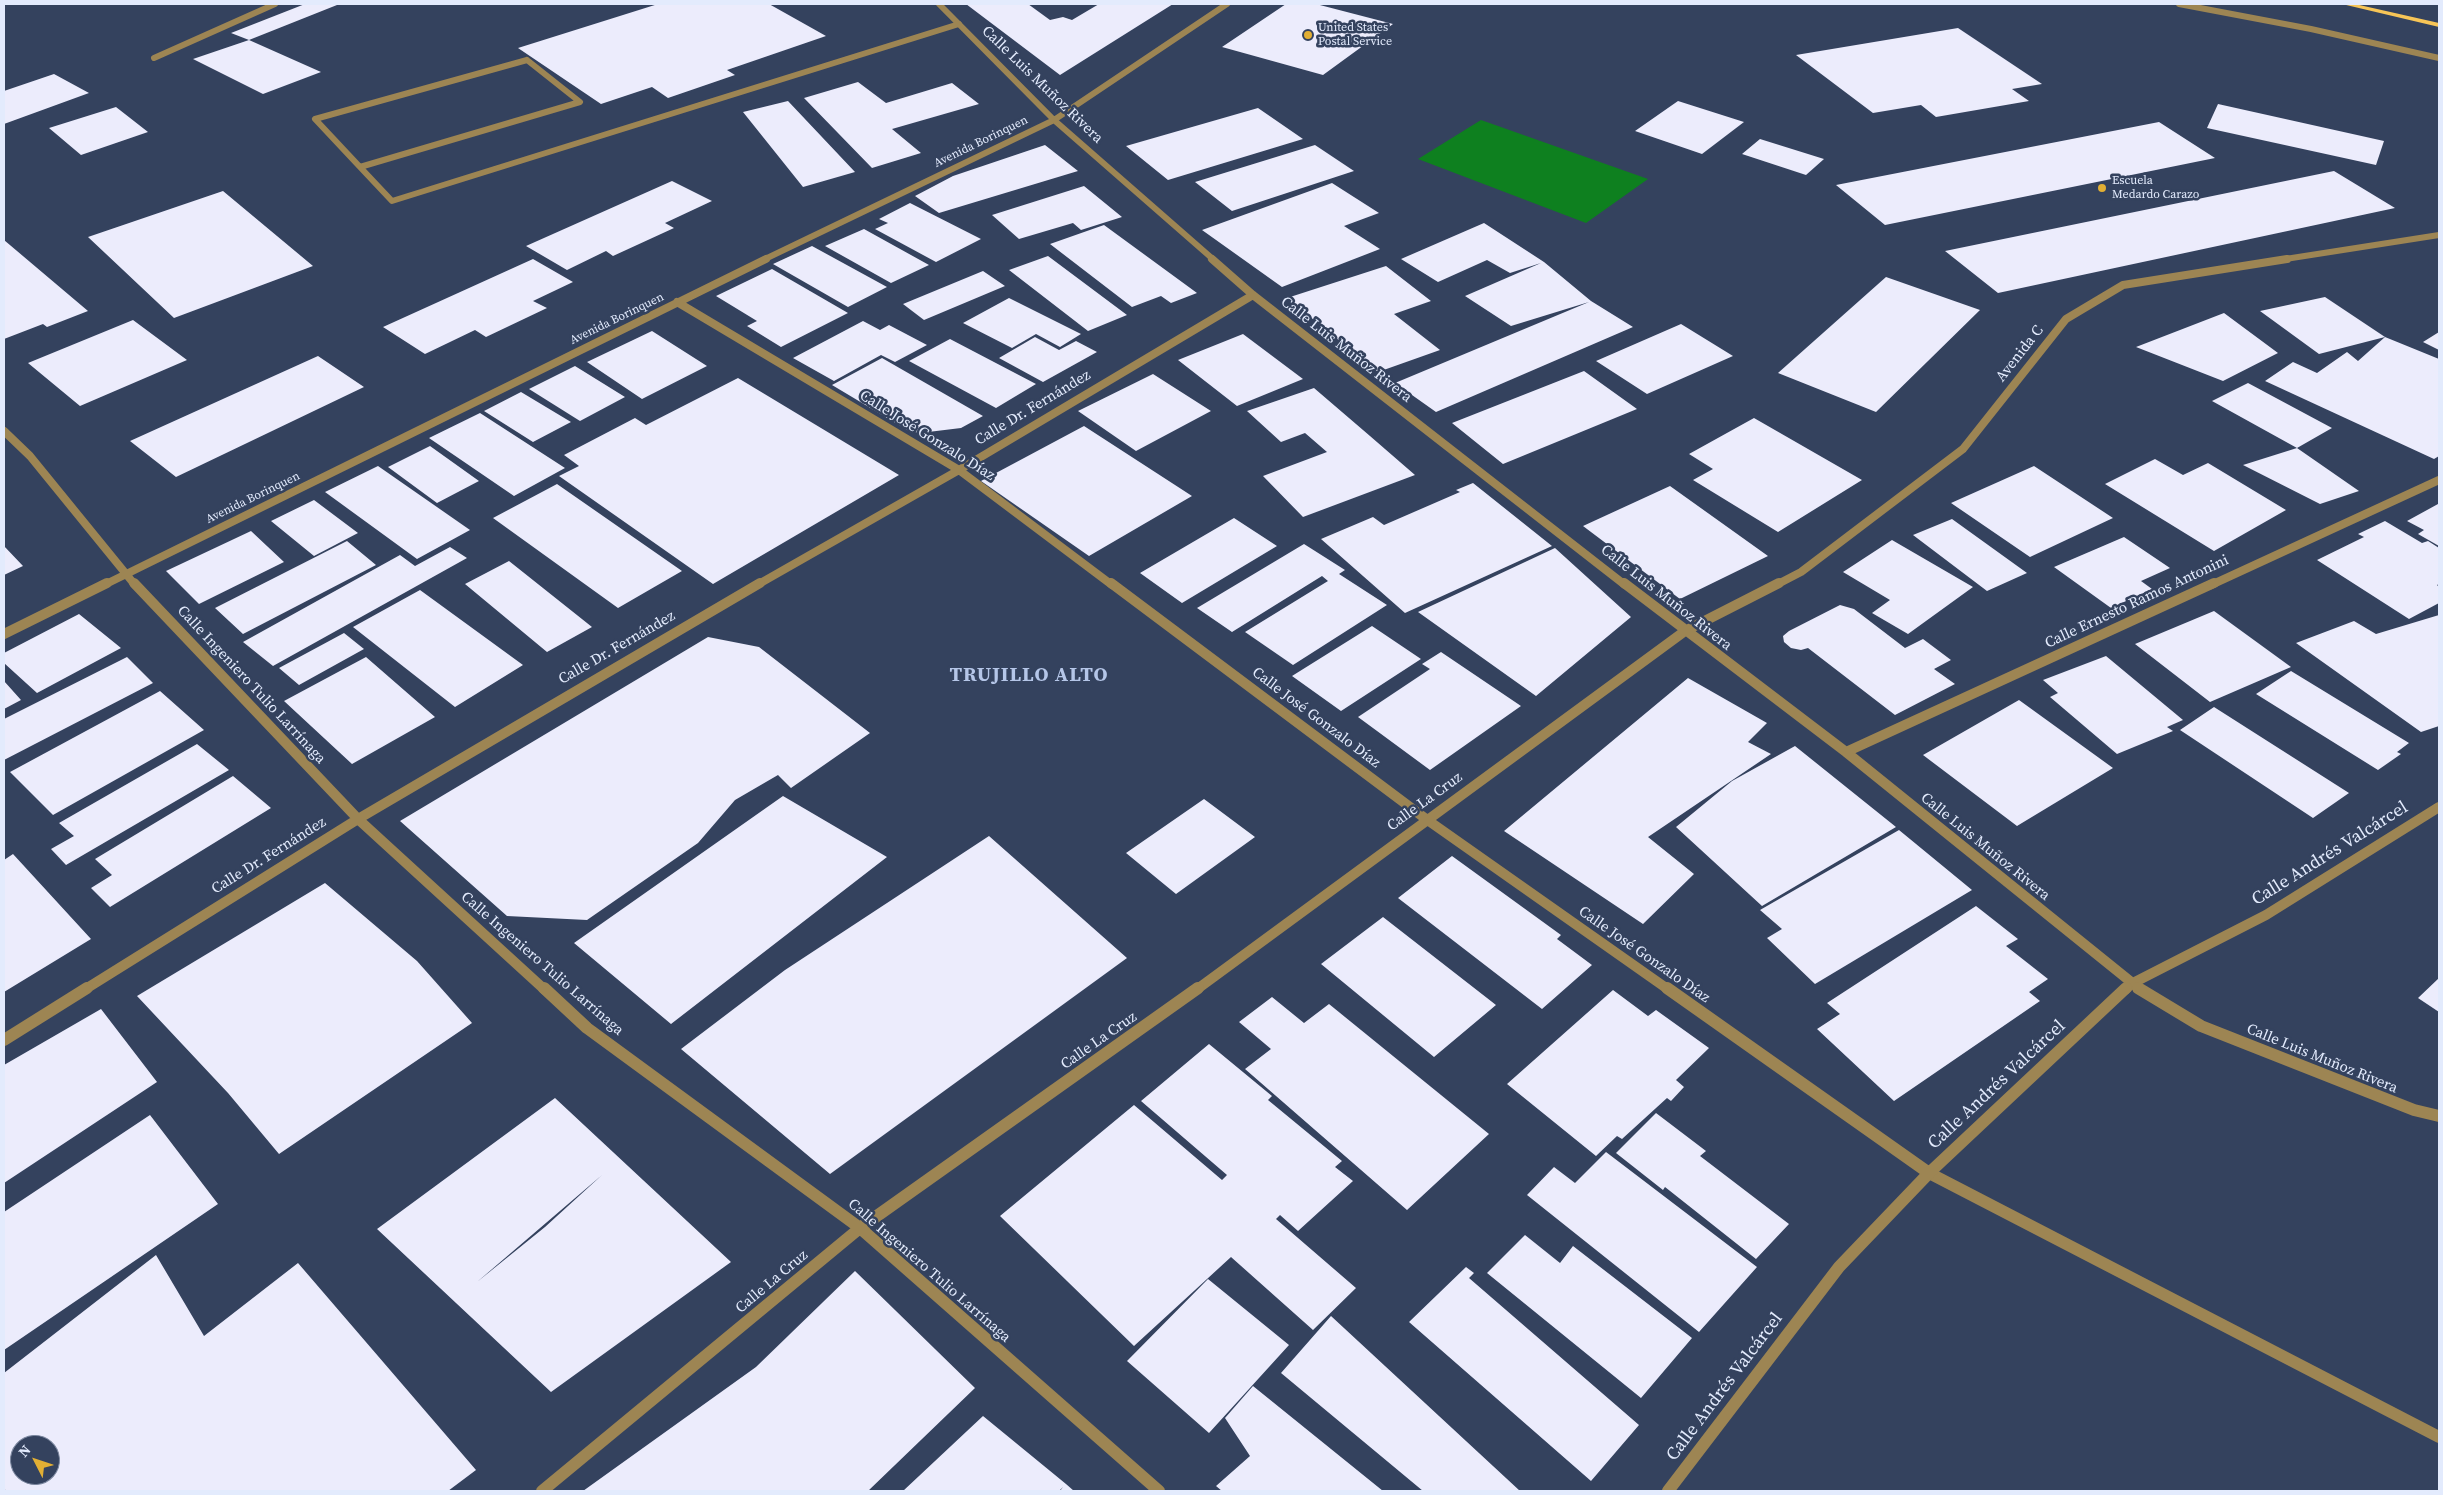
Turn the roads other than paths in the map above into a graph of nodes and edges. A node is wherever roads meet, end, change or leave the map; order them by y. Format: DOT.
graph roads {
  1 [pos="275,4"];
  2 [pos="939,4"];
  3 [pos="1227,4"];
  4 [pos="2179,4"];
  5 [pos="2346,4"];
  6 [pos="959,24"];
  7 [pos="2439,25"];
  8 [pos="154,58"];
  9 [pos="2439,58"];
  10 [pos="1054,120"];
  11 [pos="360,167"];
  12 [pos="2439,235"];
  13 [pos="1253,295"];
  14 [pos="677,302"];
  15 [pos="4,431"];
  16 [pos="958,470"];
  17 [pos="2439,480"];
  18 [pos="125,574"];
  19 [pos="1685,631"];
  20 [pos="4,634"];
  21 [pos="1846,752"];
  22 [pos="2439,807"];
  23 [pos="358,819"];
  24 [pos="1426,819"];
  25 [pos="2131,984"];
  26 [pos="4,1040"];
  27 [pos="2439,1116"];
  28 [pos="1928,1173"];
  29 [pos="860,1228"];
  30 [pos="2439,1437"];
  31 [pos="542,1491"];
  32 [pos="1159,1491"];
  33 [pos="1668,1491"];
  1 -- 8 [label="street"];
  2 -- 6 [label="street, Calle Luis Muñoz Rivera"];
  3 -- 10 [label="street, Avenida Borinquen"];
  4 -- 9 [label="street"];
  5 -- 7 [label="main road"];
  6 -- 10 [label="street, Calle Luis Muñoz Rivera"];
  6 -- 11 [label="street"];
  10 -- 13 [label="street, Calle Luis Muñoz Rivera"];
  10 -- 14 [label="street, Avenida Borinquen"];
  11 -- 11 [label="street"];
  12 -- 19 [label="street, Avenida C"];
  13 -- 16 [label="street, Calle Dr. Fernández"];
  13 -- 19 [label="street, Calle Luis Muñoz Rivera"];
  14 -- 16 [label="street, Calle José Gonzalo Díaz"];
  14 -- 18 [label="street, Avenida Borinquen"];
  15 -- 18 [label="street, Calle Ingeniero Tulio Larrínaga"];
  16 -- 23 [label="street, Calle Dr. Fernández"];
  16 -- 24 [label="street, Calle José Gonzalo Díaz"];
  17 -- 21 [label="street, Calle Ernesto Ramos Antonini"];
  18 -- 20 [label="street, Avenida Borinquen"];
  18 -- 23 [label="street, Calle Ingeniero Tulio Larrínaga"];
  19 -- 21 [label="street, Calle Luis Muñoz Rivera"];
  19 -- 24 [label="street, Calle La Cruz"];
  21 -- 25 [label="street, Calle Luis Muñoz Rivera"];
  22 -- 25 [label="street, Calle Andrés Valcárcel"];
  23 -- 26 [label="street, Calle Dr. Fernández"];
  23 -- 29 [label="street, Calle Ingeniero Tulio Larrínaga"];
  24 -- 28 [label="street, Calle José Gonzalo Díaz"];
  24 -- 29 [label="street, Calle La Cruz"];
  25 -- 27 [label="street, Calle Luis Muñoz Rivera"];
  25 -- 28 [label="street, Calle Andrés Valcárcel"];
  28 -- 30 [label="street, Calle José Gonzalo Díaz"];
  28 -- 33 [label="street, Calle Andrés Valcárcel"];
  29 -- 31 [label="street, Calle La Cruz"];
  29 -- 32 [label="street, Calle Ingeniero Tulio Larrínaga"];
}
